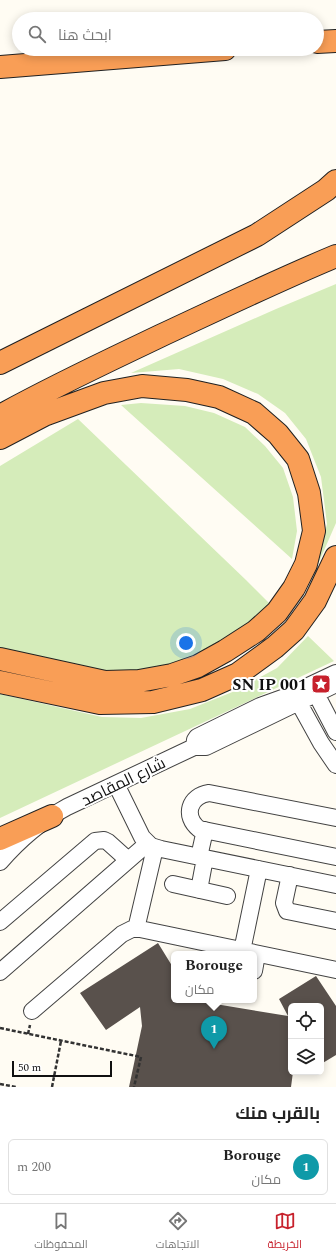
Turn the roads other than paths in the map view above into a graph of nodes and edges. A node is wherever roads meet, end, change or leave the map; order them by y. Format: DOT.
graph roads {
  1 [pos="336,41"];
  2 [pos="324,42"];
  3 [pos="138,56"];
  4 [pos="0,67"];
  5 [pos="336,181"];
  6 [pos="336,256"];
  7 [pos="1,363"];
  8 [pos="0,416"];
  9 [pos="0,438"];
  10 [pos="336,557"];
  11 [pos="0,660"];
  12 [pos="336,673"];
  13 [pos="0,682"];
  14 [pos="336,684"];
  15 [pos="314,689"];
  16 [pos="296,698"];
  17 [pos="336,732"];
  18 [pos="336,765"];
  19 [pos="116,784"];
  20 [pos="52,816"];
  21 [pos="336,818"];
  22 [pos="205,830"];
  23 [pos="0,839"];
  24 [pos="151,846"];
  25 [pos="202,857"];
  26 [pos="336,857"];
  27 [pos="128,860"];
  28 [pos="0,862"];
  29 [pos="259,869"];
  30 [pos="290,875"];
  31 [pos="173,884"];
  32 [pos="336,885"];
  33 [pos="199,890"];
  34 [pos="227,896"];
  35 [pos="336,921"];
  36 [pos="0,922"];
  37 [pos="136,929"];
  38 [pos="234,951"];
  39 [pos="238,951"];
  40 [pos="257,955"];
  41 [pos="336,970"];
  42 [pos="0,972"];
  43 [pos="32,1011"];
  1 -- 2 [label="highway"];
  3 -- 4 [label="highway"];
  5 -- 7 [label="highway"];
  6 -- 8 [label="highway"];
  9 -- 11 [label="highway"];
  10 -- 13 [label="highway"];
  12 -- 15 [label="street, شارع المقاصد"];
  14 -- 15 [label="street, شارع المقاصد"];
  15 -- 16 [label="street, شارع المقاصد"];
  15 -- 17 [label="street"];
  16 -- 18 [label="street"];
  16 -- 19 [label="street, شارع المقاصد"];
  19 -- 20 [label="street, شارع المقاصد"];
  19 -- 24 [label="street"];
  20 -- 23 [label="highway"];
  20 -- 28 [label="street, شارع المقاصد"];
  21 -- 22 [label="street"];
  22 -- 25 [label="street"];
  22 -- 26 [label="street"];
  24 -- 25 [label="street"];
  24 -- 27 [label="street"];
  24 -- 37 [label="street"];
  25 -- 29 [label="street"];
  25 -- 33 [label="street"];
  27 -- 36 [label="street"];
  27 -- 42 [label="street"];
  29 -- 30 [label="street"];
  29 -- 39 [label="street"];
  30 -- 32 [label="street"];
  30 -- 35 [label="street"];
  31 -- 33 [label="street"];
  33 -- 34 [label="street"];
  37 -- 38 [label="street"];
  37 -- 43 [label="street"];
  40 -- 41 [label="street"];
}
